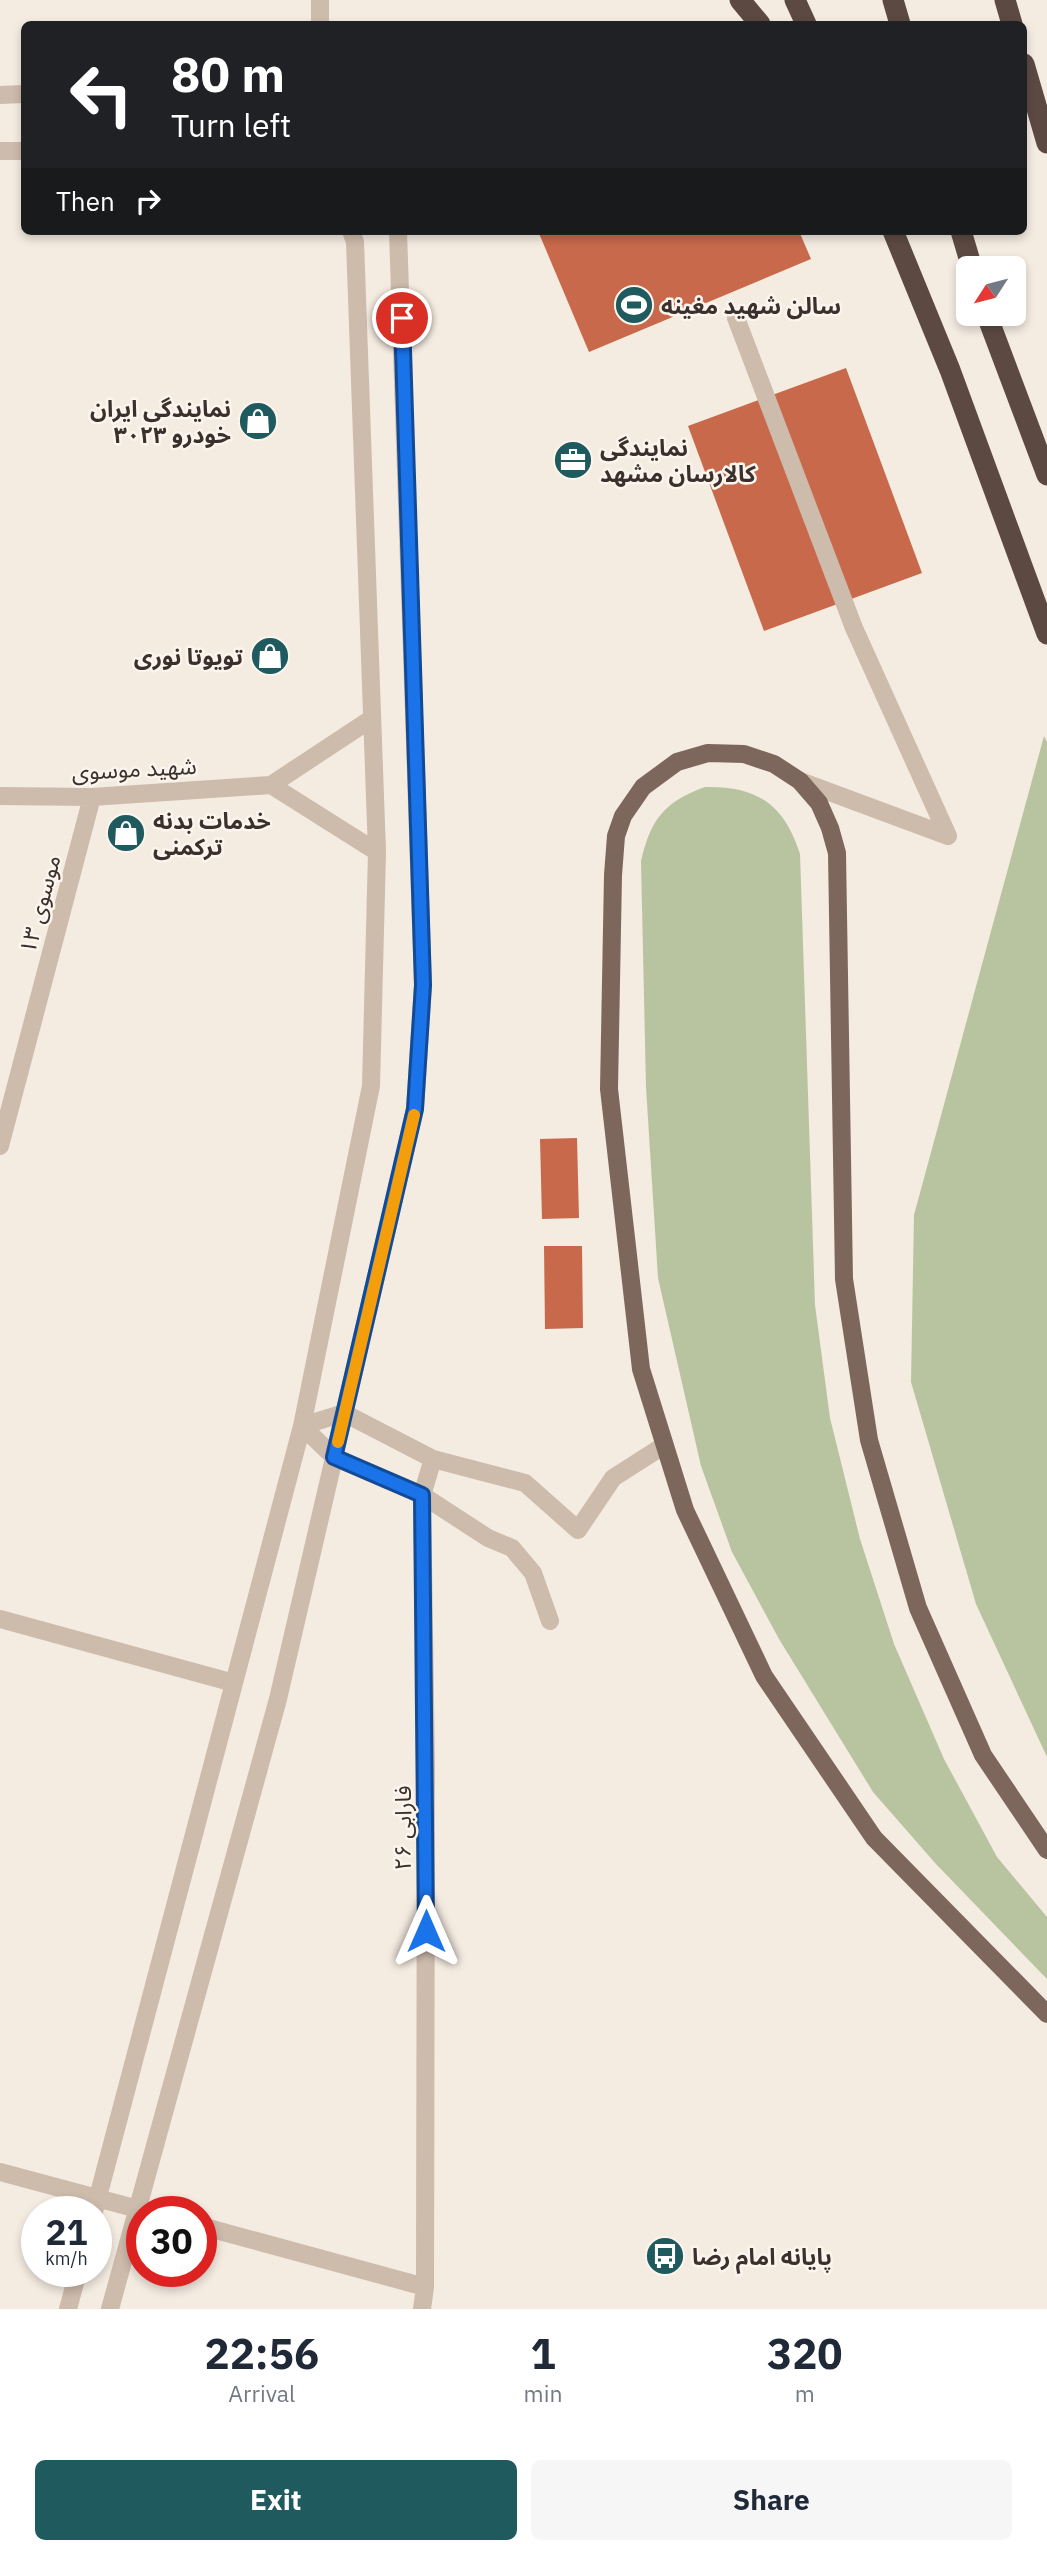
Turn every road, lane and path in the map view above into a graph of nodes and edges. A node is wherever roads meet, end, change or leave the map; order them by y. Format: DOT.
graph roads {
  1 [pos="320,0"];
  2 [pos="740,0"];
  3 [pos="795,0"];
  4 [pos="893,0"];
  5 [pos="1005,0"];
  6 [pos="320,21"];
  7 [pos="758,21"];
  8 [pos="805,21"];
  9 [pos="899,21"];
  10 [pos="1011,21"];
  11 [pos="1027,74"];
  12 [pos="0,94"];
  13 [pos="21,94"];
  14 [pos="1047,144"];
  15 [pos="0,151"];
  16 [pos="21,151"];
  17 [pos="352,235"];
  18 [pos="398,235"];
  19 [pos="895,235"];
  20 [pos="962,235"];
  21 [pos="968,256"];
  22 [pos="736,318"];
  23 [pos="991,326"];
  24 [pos="1047,475"];
  25 [pos="1047,634"];
  26 [pos="371,719"];
  27 [pos="800,781"];
  28 [pos="271,785"];
  29 [pos="0,796"];
  30 [pos="92,797"];
  31 [pos="377,852"];
  32 [pos="0,1146"];
  33 [pos="345,1413"];
  34 [pos="302,1426"];
  35 [pos="663,1446"];
  36 [pos="334,1457"];
  37 [pos="433,1459"];
  38 [pos="422,1495"];
  39 [pos="0,1619"];
  40 [pos="550,1621"];
  41 [pos="234,1682"];
  42 [pos="1047,1850"];
  43 [pos="1047,2014"];
  44 [pos="0,2172"];
  45 [pos="70,2196"];
  46 [pos="98,2196"];
  47 [pos="146,2196"];
  48 [pos="217,2230"];
  49 [pos="126,2260"];
  50 [pos="74,2287"];
  51 [pos="425,2287"];
  52 [pos="68,2309"];
  53 [pos="110,2309"];
  54 [pos="422,2309"];
  1 -- 6 [label="street"];
  2 -- 7 [label="highway"];
  3 -- 8 [label="highway"];
  4 -- 9 [label="highway"];
  5 -- 10 [label="highway"];
  11 -- 14 [label="highway"];
  12 -- 13 [label="street"];
  15 -- 16 [label="street"];
  17 -- 26 [label="street"];
  18 -- 33 [label="street"];
  19 -- 25 [label="highway"];
  20 -- 21 [label="highway"];
  22 -- 27 [label="street"];
  23 -- 24 [label="highway"];
  26 -- 28 [label="street"];
  26 -- 31 [label="street"];
  27 -- 35 [label="main road"];
  27 -- 42 [label="main road"];
  28 -- 30 [label="street, شهید موسوی"];
  28 -- 31 [label="street"];
  29 -- 30 [label="street, شهید موسوی"];
  30 -- 32 [label="street, موسوی ۱۳"];
  31 -- 34 [label="street"];
  33 -- 34 [label="street"];
  33 -- 36 [label="street"];
  33 -- 37 [label="street"];
  34 -- 36 [label="street"];
  34 -- 41 [label="street"];
  35 -- 37 [label="street"];
  35 -- 43 [label="main road"];
  36 -- 38 [label="street"];
  36 -- 47 [label="street"];
  37 -- 38 [label="street, فارابی ۲۶"];
  38 -- 40 [label="street"];
  38 -- 51 [label="street, فارابی ۲۶"];
  39 -- 41 [label="street"];
  41 -- 46 [label="street"];
  44 -- 45 [label="street"];
  48 -- 51 [label="street"];
  49 -- 53 [label="street"];
  50 -- 52 [label="street"];
  51 -- 54 [label="street, فارابی ۲۶"];
}
